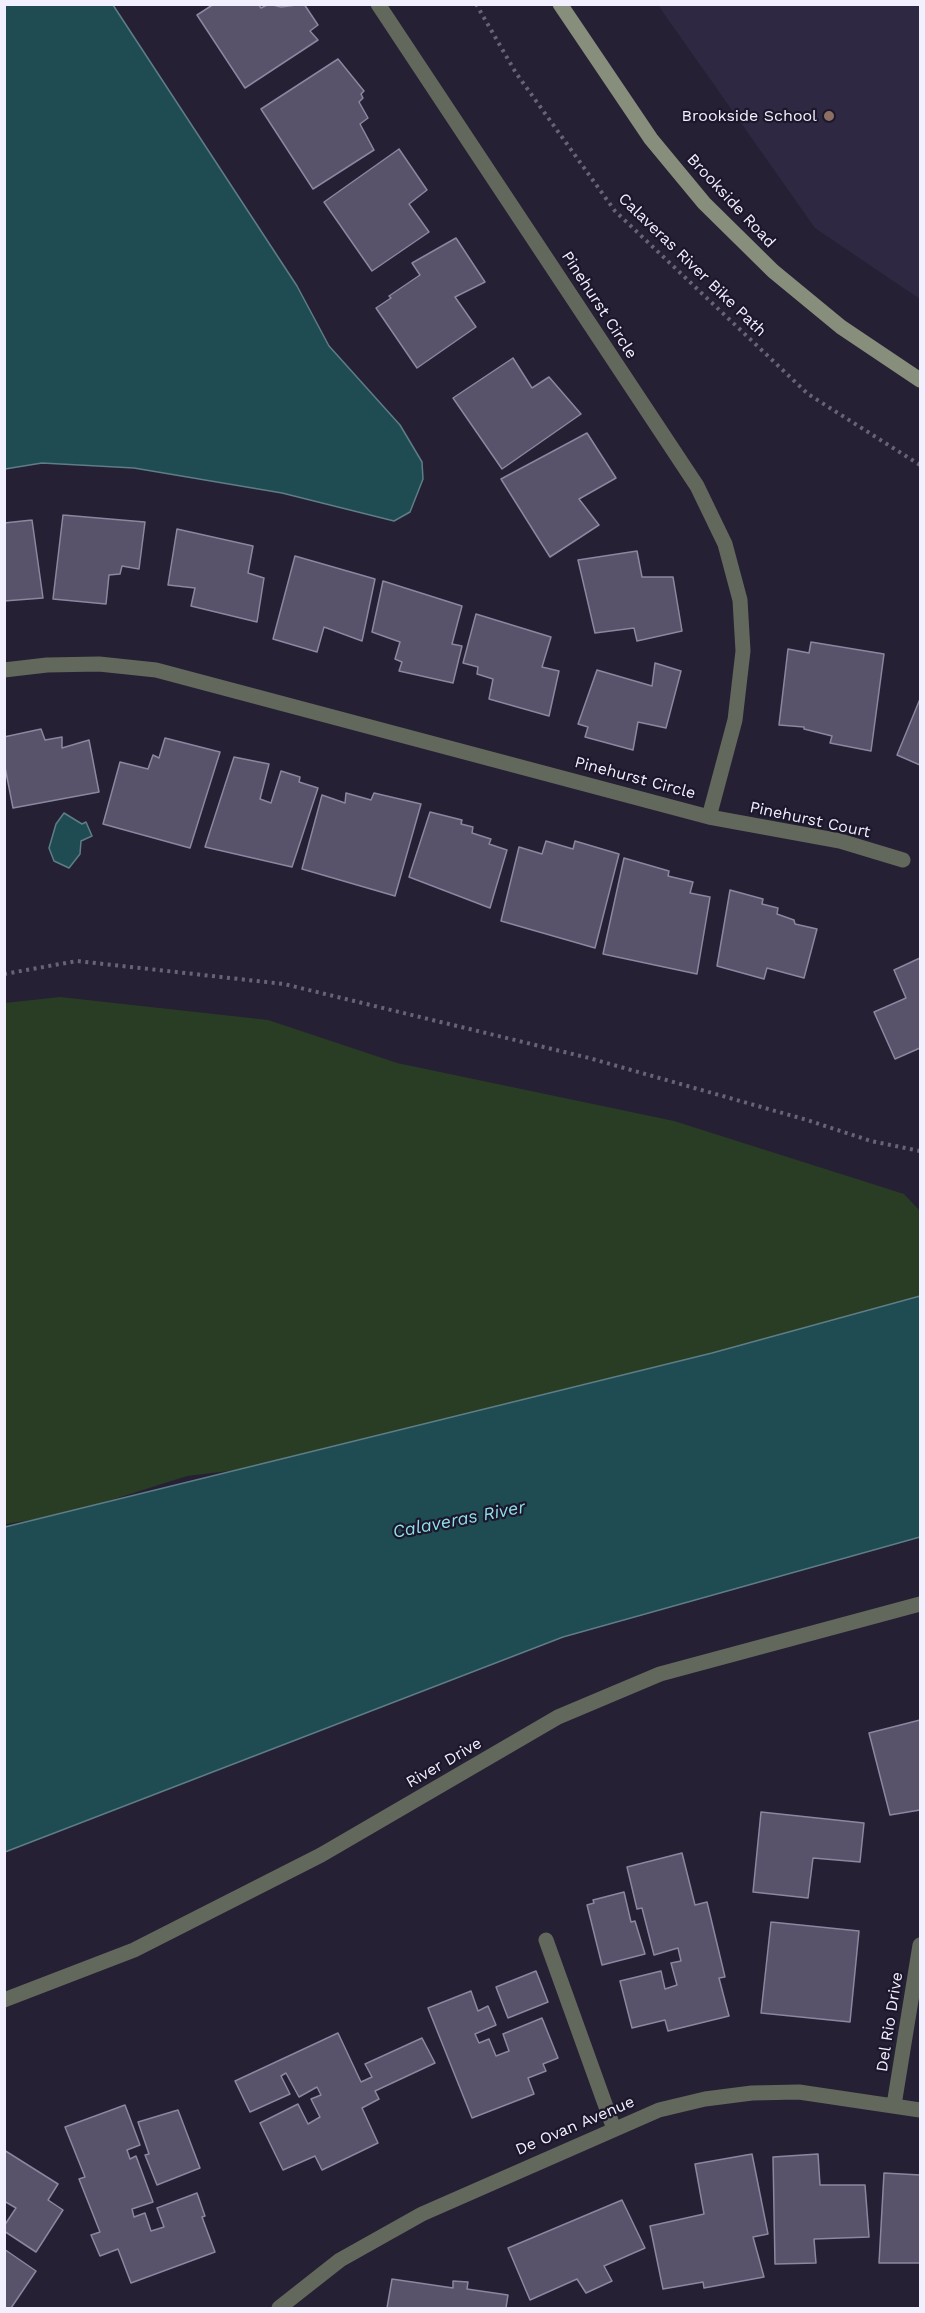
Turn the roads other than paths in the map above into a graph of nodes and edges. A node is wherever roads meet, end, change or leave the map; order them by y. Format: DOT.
graph roads {
  1 [pos="378,4"];
  2 [pos="560,4"];
  3 [pos="921,380"];
  4 [pos="4,670"];
  5 [pos="709,817"];
  6 [pos="903,860"];
  7 [pos="921,1604"];
  8 [pos="546,1940"];
  9 [pos="921,1945"];
  10 [pos="4,2000"];
  11 [pos="894,2105"];
  12 [pos="921,2110"];
  13 [pos="614,2129"];
  14 [pos="279,2308"];
  1 -- 5 [label="street, Pinehurst Circle"];
  2 -- 3 [label="street, Brookside Road"];
  4 -- 5 [label="street, Pinehurst Circle"];
  5 -- 6 [label="street, Pinehurst Court"];
  7 -- 10 [label="street, River Drive"];
  8 -- 13 [label="street"];
  9 -- 11 [label="street, Del Rio Drive"];
  11 -- 12 [label="street, De Ovan Avenue"];
  11 -- 13 [label="street, De Ovan Avenue"];
  13 -- 14 [label="street, De Ovan Avenue"];
}
